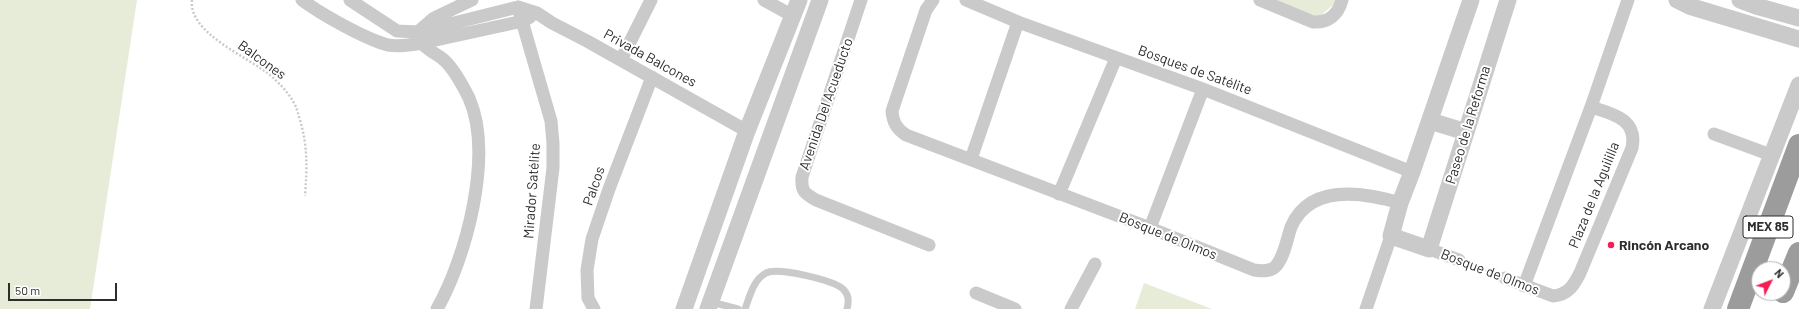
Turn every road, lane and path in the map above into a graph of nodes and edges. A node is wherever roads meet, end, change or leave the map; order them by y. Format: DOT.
graph roads {
  1 [pos="192,0"];
  2 [pos="302,0"];
  3 [pos="350,0"];
  4 [pos="472,0"];
  5 [pos="651,0"];
  6 [pos="764,0"];
  7 [pos="820,0"];
  8 [pos="861,0"];
  9 [pos="933,0"];
  10 [pos="966,0"];
  11 [pos="1260,0"];
  12 [pos="1342,0"];
  13 [pos="1472,0"];
  14 [pos="1508,0"];
  15 [pos="1628,0"];
  16 [pos="1677,0"];
  17 [pos="1740,0"];
  18 [pos="518,7"];
  19 [pos="796,8"];
  20 [pos="537,13"];
  21 [pos="1799,18"];
  22 [pos="523,21"];
  23 [pos="1018,22"];
  24 [pos="420,38"];
  25 [pos="1799,39"];
  26 [pos="1116,58"];
  27 [pos="621,60"];
  28 [pos="652,77"];
  29 [pos="1799,85"];
  30 [pos="1204,89"];
  31 [pos="1591,107"];
  32 [pos="1430,121"];
  33 [pos="747,131"];
  34 [pos="1466,132"];
  35 [pos="1714,134"];
  36 [pos="1799,145"];
  37 [pos="1772,155"];
  38 [pos="971,159"];
  39 [pos="1412,172"];
  40 [pos="1059,194"];
  41 [pos="305,196"];
  42 [pos="1400,203"];
  43 [pos="1150,228"];
  44 [pos="1391,236"];
  45 [pos="929,245"];
  46 [pos="1429,249"];
  47 [pos="1799,253"];
  48 [pos="1459,260"];
  49 [pos="1095,264"];
  50 [pos="1791,272"];
  51 [pos="1580,273"];
  52 [pos="1505,278"];
  53 [pos="1524,286"];
  54 [pos="976,293"];
  55 [pos="709,305"];
  56 [pos="437,309"];
  57 [pos="536,309"];
  58 [pos="594,309"];
  59 [pos="684,309"];
  60 [pos="738,309"];
  61 [pos="745,309"];
  62 [pos="847,309"];
  63 [pos="1015,309"];
  64 [pos="1071,309"];
  65 [pos="1366,309"];
  66 [pos="1712,309"];
  67 [pos="1738,309"];
  1 -- 41 [label="path, Balcones"];
  2 -- 24 [label="street"];
  3 -- 24 [label="street"];
  4 -- 24 [label="street"];
  5 -- 27 [label="street"];
  6 -- 19 [label="street"];
  7 -- 55 [label="street"];
  8 -- 45 [label="street, Avenida Del Acueducto"];
  9 -- 38 [label="street, Bosque de Olmos"];
  10 -- 23 [label="street, Bosques de Satélite"];
  11 -- 12 [label="street"];
  13 -- 32 [label="street"];
  14 -- 34 [label="street, Paseo de la Reforma"];
  15 -- 31 [label="street"];
  16 -- 25 [label="street"];
  17 -- 21 [label="street"];
  18 -- 20 [label="street, Privada Balcones"];
  18 -- 22 [label="street, Mirador Satélite"];
  18 -- 24 [label="street"];
  19 -- 33 [label="street"];
  20 -- 22 [label="street"];
  20 -- 27 [label="street, Privada Balcones"];
  22 -- 24 [label="street"];
  22 -- 57 [label="street, Mirador Satélite"];
  23 -- 26 [label="street, Bosques de Satélite"];
  23 -- 38 [label="street"];
  24 -- 56 [label="street"];
  26 -- 30 [label="street, Bosques de Satélite"];
  26 -- 40 [label="street"];
  27 -- 28 [label="street, Privada Balcones"];
  28 -- 33 [label="street, Privada Balcones"];
  28 -- 58 [label="street, Palcos"];
  29 -- 37 [label="street"];
  30 -- 39 [label="street, Bosques de Satélite"];
  30 -- 43 [label="street"];
  31 -- 51 [label="street, Plaza de la Aguililla"];
  31 -- 53 [label="street"];
  32 -- 34 [label="street"];
  32 -- 39 [label="street"];
  33 -- 59 [label="street"];
  34 -- 46 [label="street, Paseo de la Reforma"];
  35 -- 37 [label="street"];
  36 -- 67 [label="highway, MEX 85"];
  37 -- 66 [label="street"];
  38 -- 40 [label="street, Bosque de Olmos"];
  39 -- 42 [label="street"];
  40 -- 43 [label="street, Bosque de Olmos"];
  42 -- 43 [label="street, Bosque de Olmos"];
  42 -- 44 [label="street"];
  44 -- 46 [label="street, Bosque de Olmos"];
  44 -- 65 [label="street"];
  46 -- 48 [label="street, Bosque de Olmos"];
  47 -- 50 [label="highway, MEX 85"];
  48 -- 52 [label="path, Bosque de Olmos"];
  49 -- 64 [label="street"];
  51 -- 53 [label="street, Bosque de Olmos"];
  52 -- 53 [label="street, Bosque de Olmos"];
  54 -- 63 [label="street"];
  55 -- 60 [label="lane"];
  61 -- 62 [label="lane"];
}
